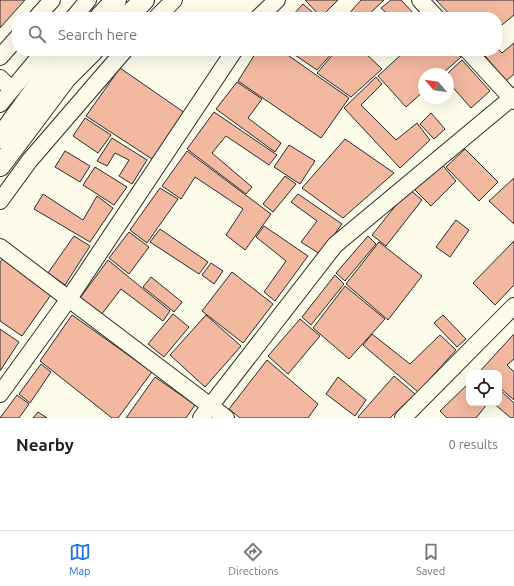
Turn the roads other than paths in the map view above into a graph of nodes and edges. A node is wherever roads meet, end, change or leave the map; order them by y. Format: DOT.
graph roads {
  1 [pos="52,0"];
  2 [pos="88,0"];
  3 [pos="116,0"];
  4 [pos="144,0"];
  5 [pos="174,0"];
  6 [pos="277,0"];
  7 [pos="420,0"];
  8 [pos="41,12"];
  9 [pos="78,12"];
  10 [pos="105,12"];
  11 [pos="132,12"];
  12 [pos="162,12"];
  13 [pos="264,12"];
  14 [pos="431,12"];
  15 [pos="12,44"];
  16 [pos="38,56"];
  17 [pos="63,56"];
  18 [pos="88,56"];
  19 [pos="120,56"];
  20 [pos="231,56"];
  21 [pos="473,56"];
  22 [pos="0,57"];
  23 [pos="6,84"];
  24 [pos="513,98"];
  25 [pos="0,104"];
  26 [pos="0,138"];
  27 [pos="0,166"];
  28 [pos="0,201"];
  29 [pos="0,247"];
  30 [pos="68,300"];
  31 [pos="514,306"];
  32 [pos="0,394"];
  33 [pos="206,412"];
  34 [pos="226,418"];
  35 [pos="403,418"];
  1 -- 8 [label="street"];
  2 -- 9 [label="street"];
  3 -- 10 [label="main road"];
  4 -- 11 [label="main road"];
  5 -- 12 [label="street"];
  6 -- 13 [label="street"];
  7 -- 14 [label="street"];
  15 -- 22 [label="street"];
  16 -- 23 [label="street"];
  17 -- 26 [label="main road"];
  18 -- 27 [label="main road"];
  19 -- 28 [label="street"];
  20 -- 30 [label="street"];
  21 -- 24 [label="street"];
  23 -- 25 [label="street"];
  24 -- 33 [label="street"];
  29 -- 30 [label="street"];
  30 -- 32 [label="street"];
  30 -- 33 [label="street"];
  31 -- 35 [label="street"];
  33 -- 34 [label="street"];
}
